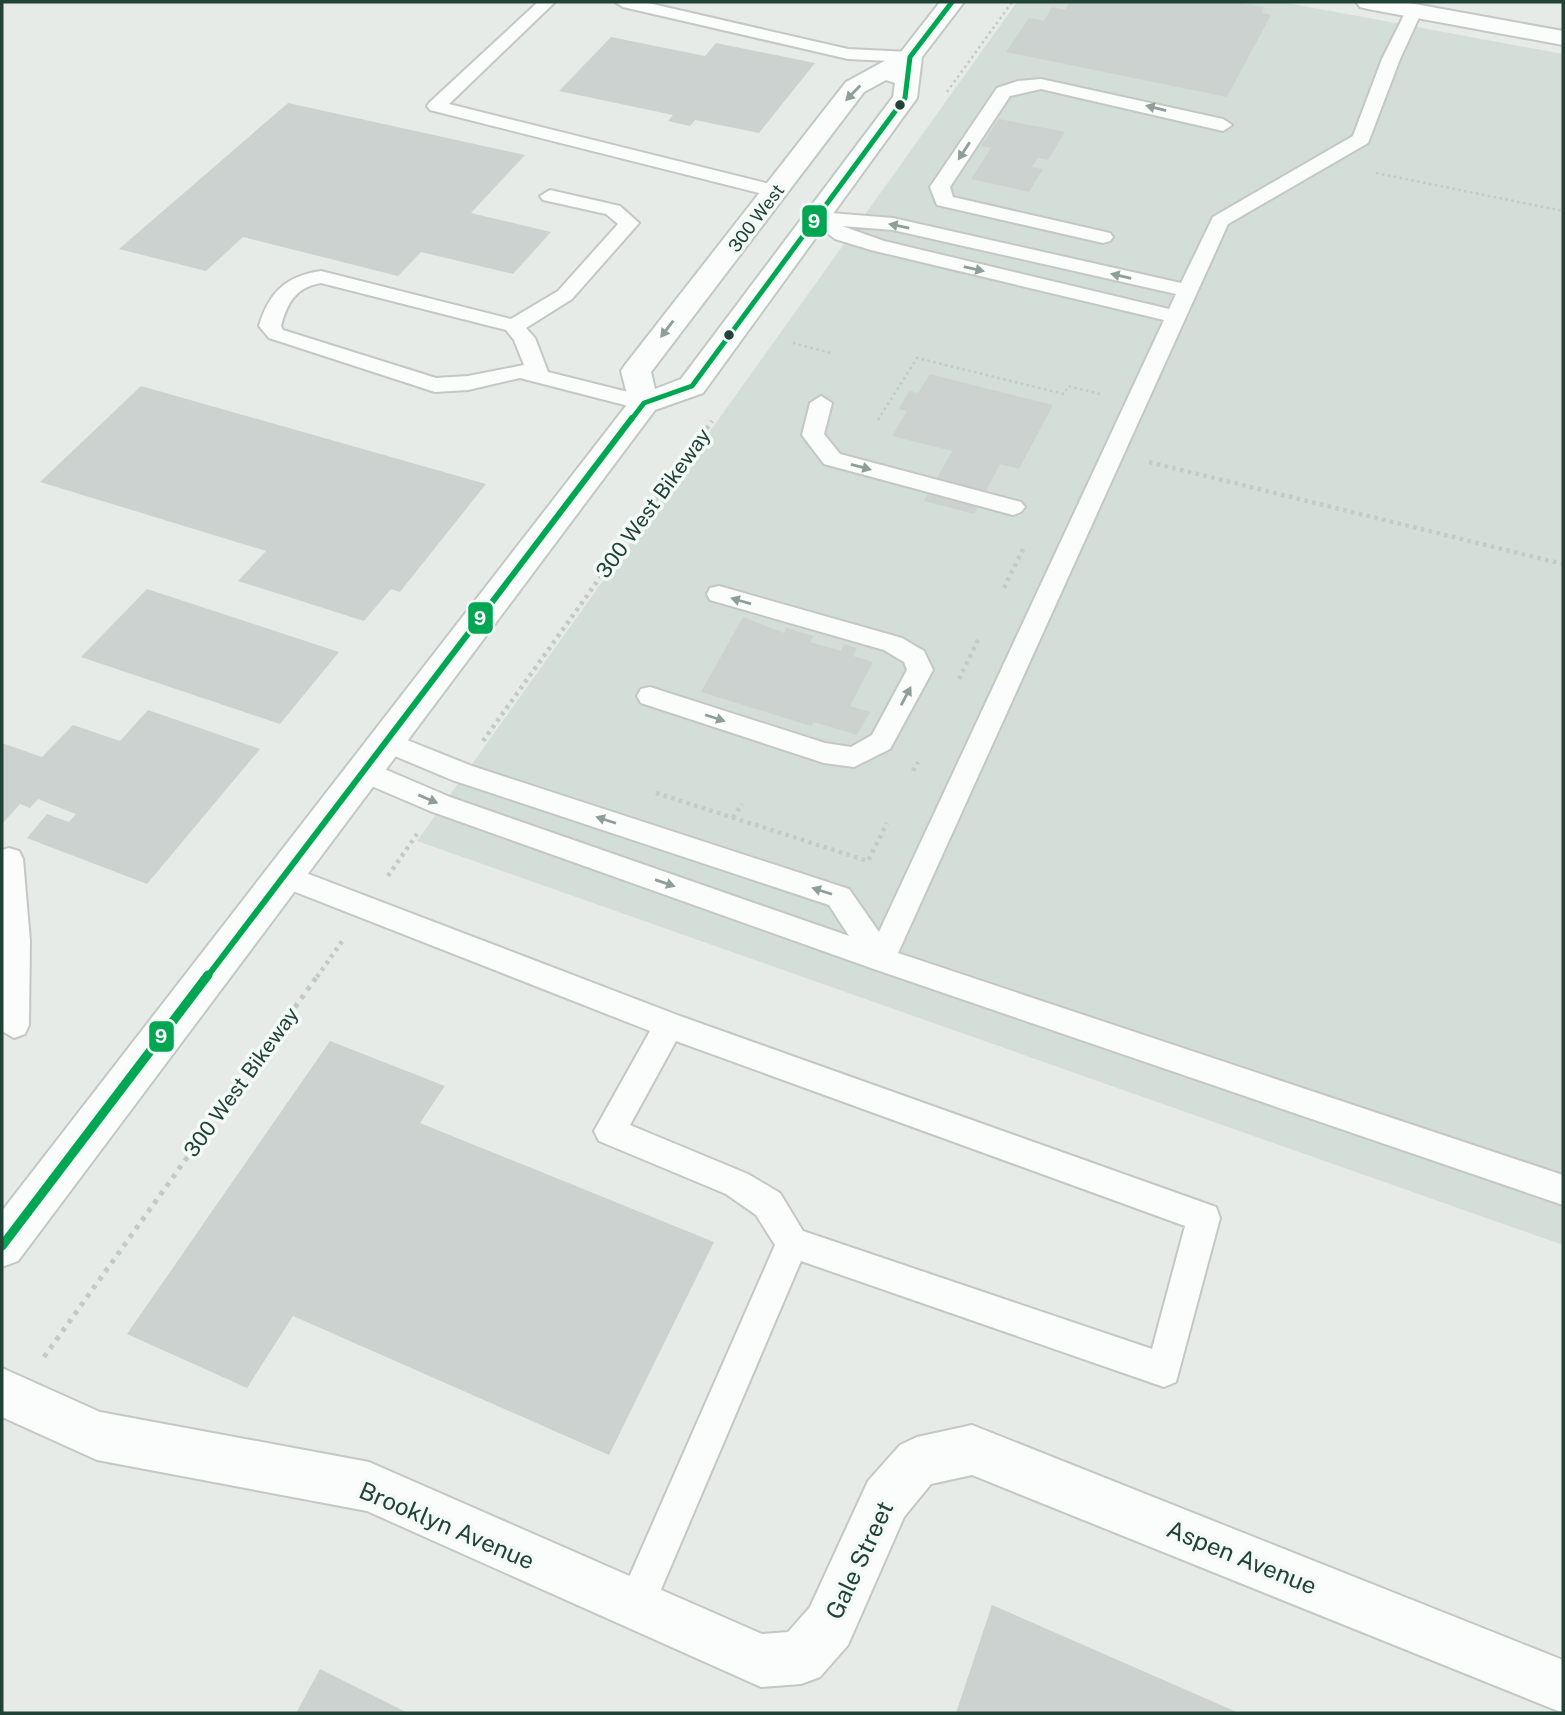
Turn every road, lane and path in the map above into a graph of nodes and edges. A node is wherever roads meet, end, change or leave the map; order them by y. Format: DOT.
graph roads {
  1 [pos="547,2"];
  2 [pos="623,2"];
  3 [pos="952,2"];
  4 [pos="1368,2"];
  5 [pos="1414,11"];
  6 [pos="1563,38"];
  7 [pos="910,57"];
  8 [pos="1223,125"];
  9 [pos="1372,172"];
  10 [pos="775,191"];
  11 [pos="550,196"];
  12 [pos="1563,211"];
  13 [pos="818,218"];
  14 [pos="1102,237"];
  15 [pos="1188,291"];
  16 [pos="694,295"];
  17 [pos="1176,317"];
  18 [pos="513,326"];
  19 [pos="793,343"];
  20 [pos="831,353"];
  21 [pos="538,374"];
  22 [pos="1100,394"];
  23 [pos="644,403"];
  24 [pos="821,403"];
  25 [pos="715,416"];
  26 [pos="878,420"];
  27 [pos="1138,459"];
  28 [pos="1013,507"];
  29 [pos="1024,547"];
  30 [pos="1563,564"];
  31 [pos="1004,588"];
  32 [pos="719,594"];
  33 [pos="650,696"];
  34 [pos="387,742"];
  35 [pos="478,751"];
  36 [pos="365,772"];
  37 [pos="644,790"];
  38 [pos="742,804"];
  39 [pos="733,818"];
  40 [pos="887,823"];
  41 [pos="419,831"];
  42 [pos="9,859"];
  43 [pos="285,876"];
  44 [pos="367,906"];
  45 [pos="881,958"];
  46 [pos="14,1025"];
  47 [pos="669,1025"];
  48 [pos="1563,1190"];
  49 [pos="792,1243"];
  50 [pos="2,1245"];
  51 [pos="62,1332"];
  52 [pos="2,1392"];
  53 [pos="917,1462"];
  54 [pos="635,1607"];
  55 [pos="801,1658"];
  56 [pos="1563,1687"];
  1 -- 10 [label="lane"];
  2 -- 7 [label="lane"];
  3 -- 7 [label="main road, 300 West"];
  4 -- 5 [label="main road"];
  5 -- 6 [label="main road"];
  5 -- 15 [label="lane"];
  7 -- 10 [label="main road, 300 West, one-way"];
  7 -- 13 [label="main road"];
  8 -- 14 [label="lane, one-way"];
  9 -- 12 [label="path"];
  10 -- 16 [label="main road, 300 West"];
  11 -- 18 [label="lane"];
  15 -- 13 [label="lane, one-way"];
  13 -- 16 [label="main road"];
  13 -- 17 [label="lane, one-way"];
  13 -- 23 [label="main road"];
  15 -- 17 [label="lane"];
  16 -- 23 [label="main road, 300 West, one-way"];
  17 -- 45 [label="lane"];
  18 -- 21 [label="lane"];
  18 -- 21 [label="lane"];
  19 -- 20 [label="path"];
  21 -- 23 [label="lane"];
  22 -- 26 [label="path"];
  23 -- 34 [label="main road"];
  24 -- 28 [label="lane, one-way"];
  25 -- 35 [label="path, 300 West Bikeway"];
  27 -- 30 [label="path"];
  29 -- 31 [label="path"];
  33 -- 32 [label="lane, one-way"];
  34 -- 36 [label="main road"];
  45 -- 34 [label="lane, one-way"];
  36 -- 43 [label="main road"];
  36 -- 45 [label="lane, one-way"];
  37 -- 39 [label="path"];
  38 -- 39 [label="path"];
  39 -- 40 [label="path"];
  41 -- 44 [label="path, 300 West Bikeway"];
  42 -- 46 [label="lane"];
  43 -- 44 [label="lane"];
  43 -- 50 [label="main road"];
  44 -- 47 [label="lane"];
  44 -- 51 [label="path, 300 West Bikeway"];
  45 -- 48 [label="lane"];
  47 -- 49 [label="lane"];
  47 -- 49 [label="lane"];
  49 -- 54 [label="lane"];
  52 -- 54 [label="main road, Brooklyn Avenue"];
  53 -- 55 [label="main road, Gale Street"];
  53 -- 56 [label="main road, Aspen Avenue"];
  54 -- 55 [label="main road, Brooklyn Avenue"];
}
